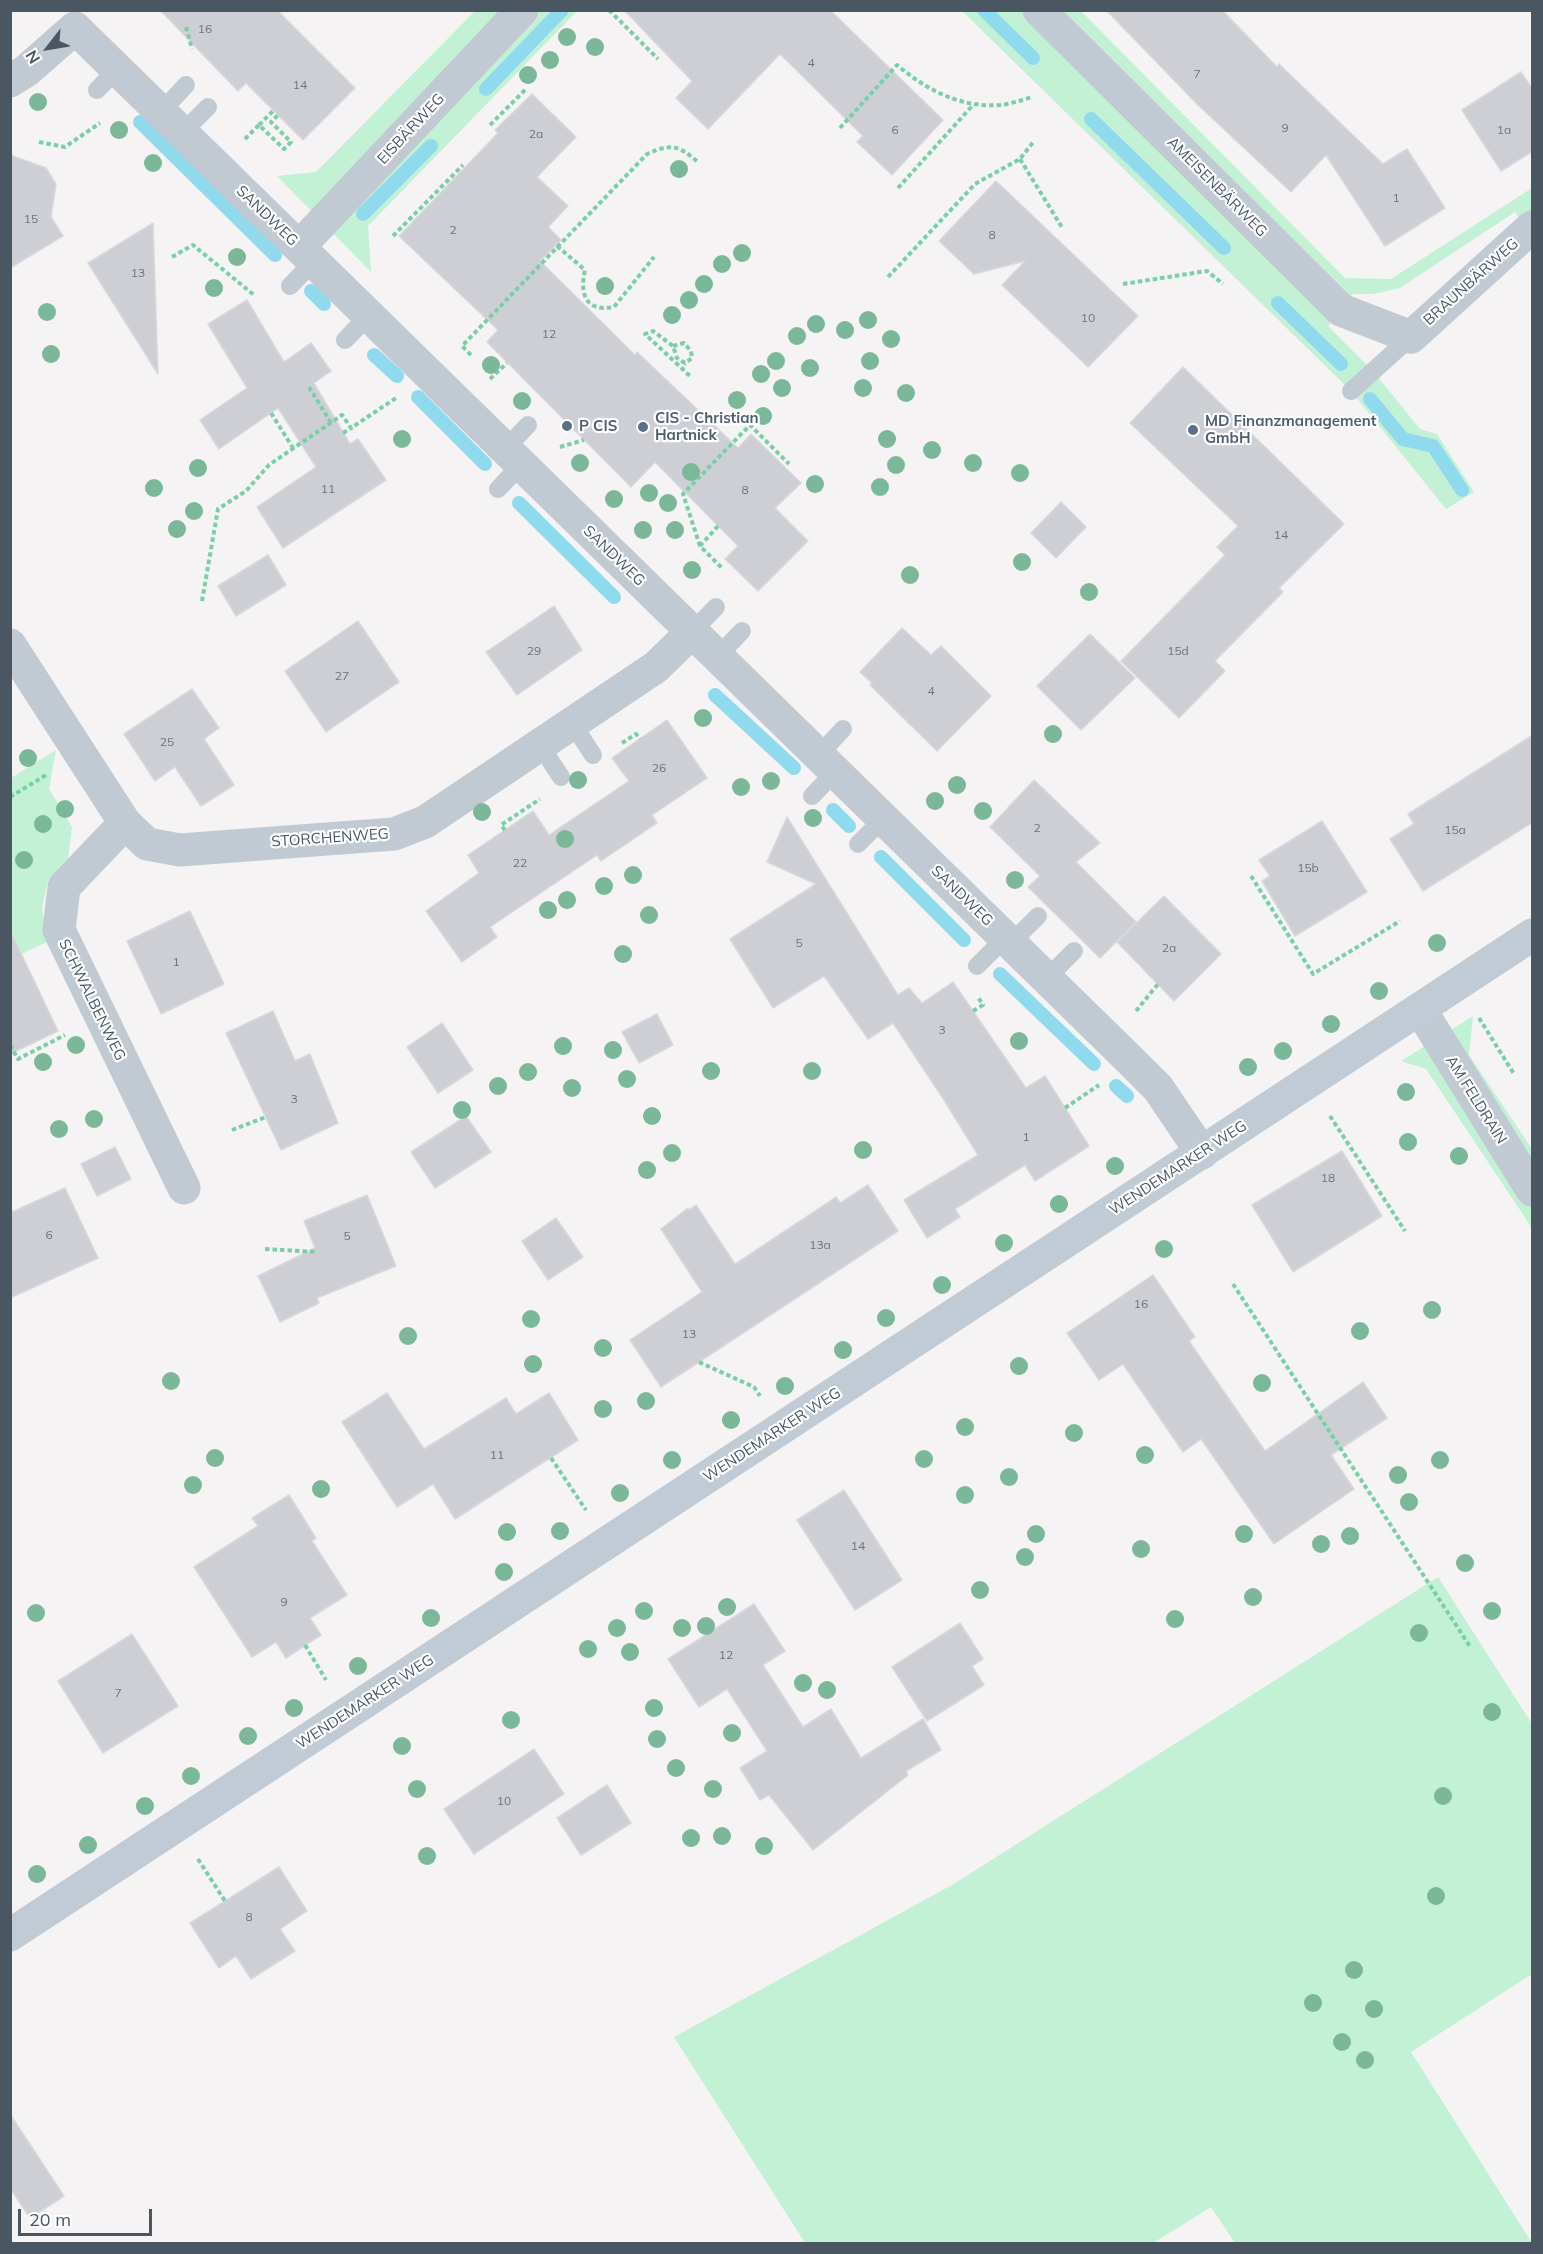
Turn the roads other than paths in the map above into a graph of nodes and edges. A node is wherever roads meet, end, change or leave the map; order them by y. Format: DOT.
graph roads {
  1 [pos="522,10"];
  2 [pos="1039,10"];
  3 [pos="10,81"];
  4 [pos="186,85"];
  5 [pos="208,107"];
  6 [pos="162,113"];
  7 [pos="1533,227"];
  8 [pos="307,254"];
  9 [pos="290,286"];
  10 [pos="369,315"];
  11 [pos="1411,337"];
  12 [pos="345,340"];
  13 [pos="1351,391"];
  14 [pos="528,425"];
  15 [pos="513,457"];
  16 [pos="498,489"];
  17 [pos="716,607"];
  18 [pos="742,631"];
  19 [pos="692,632"];
  20 [pos="10,645"];
  21 [pos="717,657"];
  22 [pos="573,723"];
  23 [pos="843,729"];
  24 [pos="540,745"];
  25 [pos="593,755"];
  26 [pos="826,764"];
  27 [pos="561,777"];
  28 [pos="812,795"];
  29 [pos="134,818"];
  30 [pos="883,819"];
  31 [pos="858,844"];
  32 [pos="1038,916"];
  33 [pos="1533,935"];
  34 [pos="1008,941"];
  35 [pos="1074,951"];
  36 [pos="977,966"];
  37 [pos="1046,979"];
  38 [pos="1420,1010"];
  39 [pos="1202,1153"];
  40 [pos="184,1188"];
  41 [pos="1533,1190"];
  42 [pos="10,1935"];
  1 -- 8 [label="street, EISBÄRWEG"];
  2 -- 11 [label="street, AMEISENBÄRWEG"];
  3 -- 6 [label="street, SANDWEG"];
  4 -- 6 [label="lane"];
  5 -- 6 [label="lane"];
  6 -- 8 [label="street, SANDWEG"];
  7 -- 11 [label="street, BRAUNBÄRWEG"];
  8 -- 9 [label="lane"];
  8 -- 10 [label="street, SANDWEG"];
  10 -- 12 [label="lane"];
  10 -- 15 [label="street, SANDWEG"];
  11 -- 13 [label="lane"];
  14 -- 15 [label="lane"];
  15 -- 16 [label="lane"];
  15 -- 19 [label="street, SANDWEG"];
  17 -- 19 [label="lane"];
  18 -- 21 [label="lane"];
  19 -- 21 [label="street, SANDWEG"];
  19 -- 22 [label="street, STORCHENWEG"];
  20 -- 29 [label="street, STORCHENWEG"];
  21 -- 26 [label="street, SANDWEG"];
  22 -- 24 [label="street, STORCHENWEG"];
  22 -- 25 [label="lane"];
  23 -- 26 [label="lane"];
  24 -- 27 [label="lane"];
  24 -- 29 [label="street, STORCHENWEG"];
  26 -- 28 [label="lane"];
  26 -- 30 [label="street, SANDWEG"];
  29 -- 40 [label="street, SCHWALBENWEG"];
  30 -- 31 [label="lane"];
  30 -- 34 [label="street, SANDWEG"];
  32 -- 34 [label="lane"];
  33 -- 38 [label="street, WENDEMARKER WEG"];
  34 -- 36 [label="lane"];
  34 -- 37 [label="street, SANDWEG"];
  35 -- 37 [label="lane"];
  37 -- 39 [label="street, SANDWEG"];
  38 -- 39 [label="street, WENDEMARKER WEG"];
  38 -- 41 [label="street, AM FELDRAIN"];
  39 -- 42 [label="street, WENDEMARKER WEG"];
}
